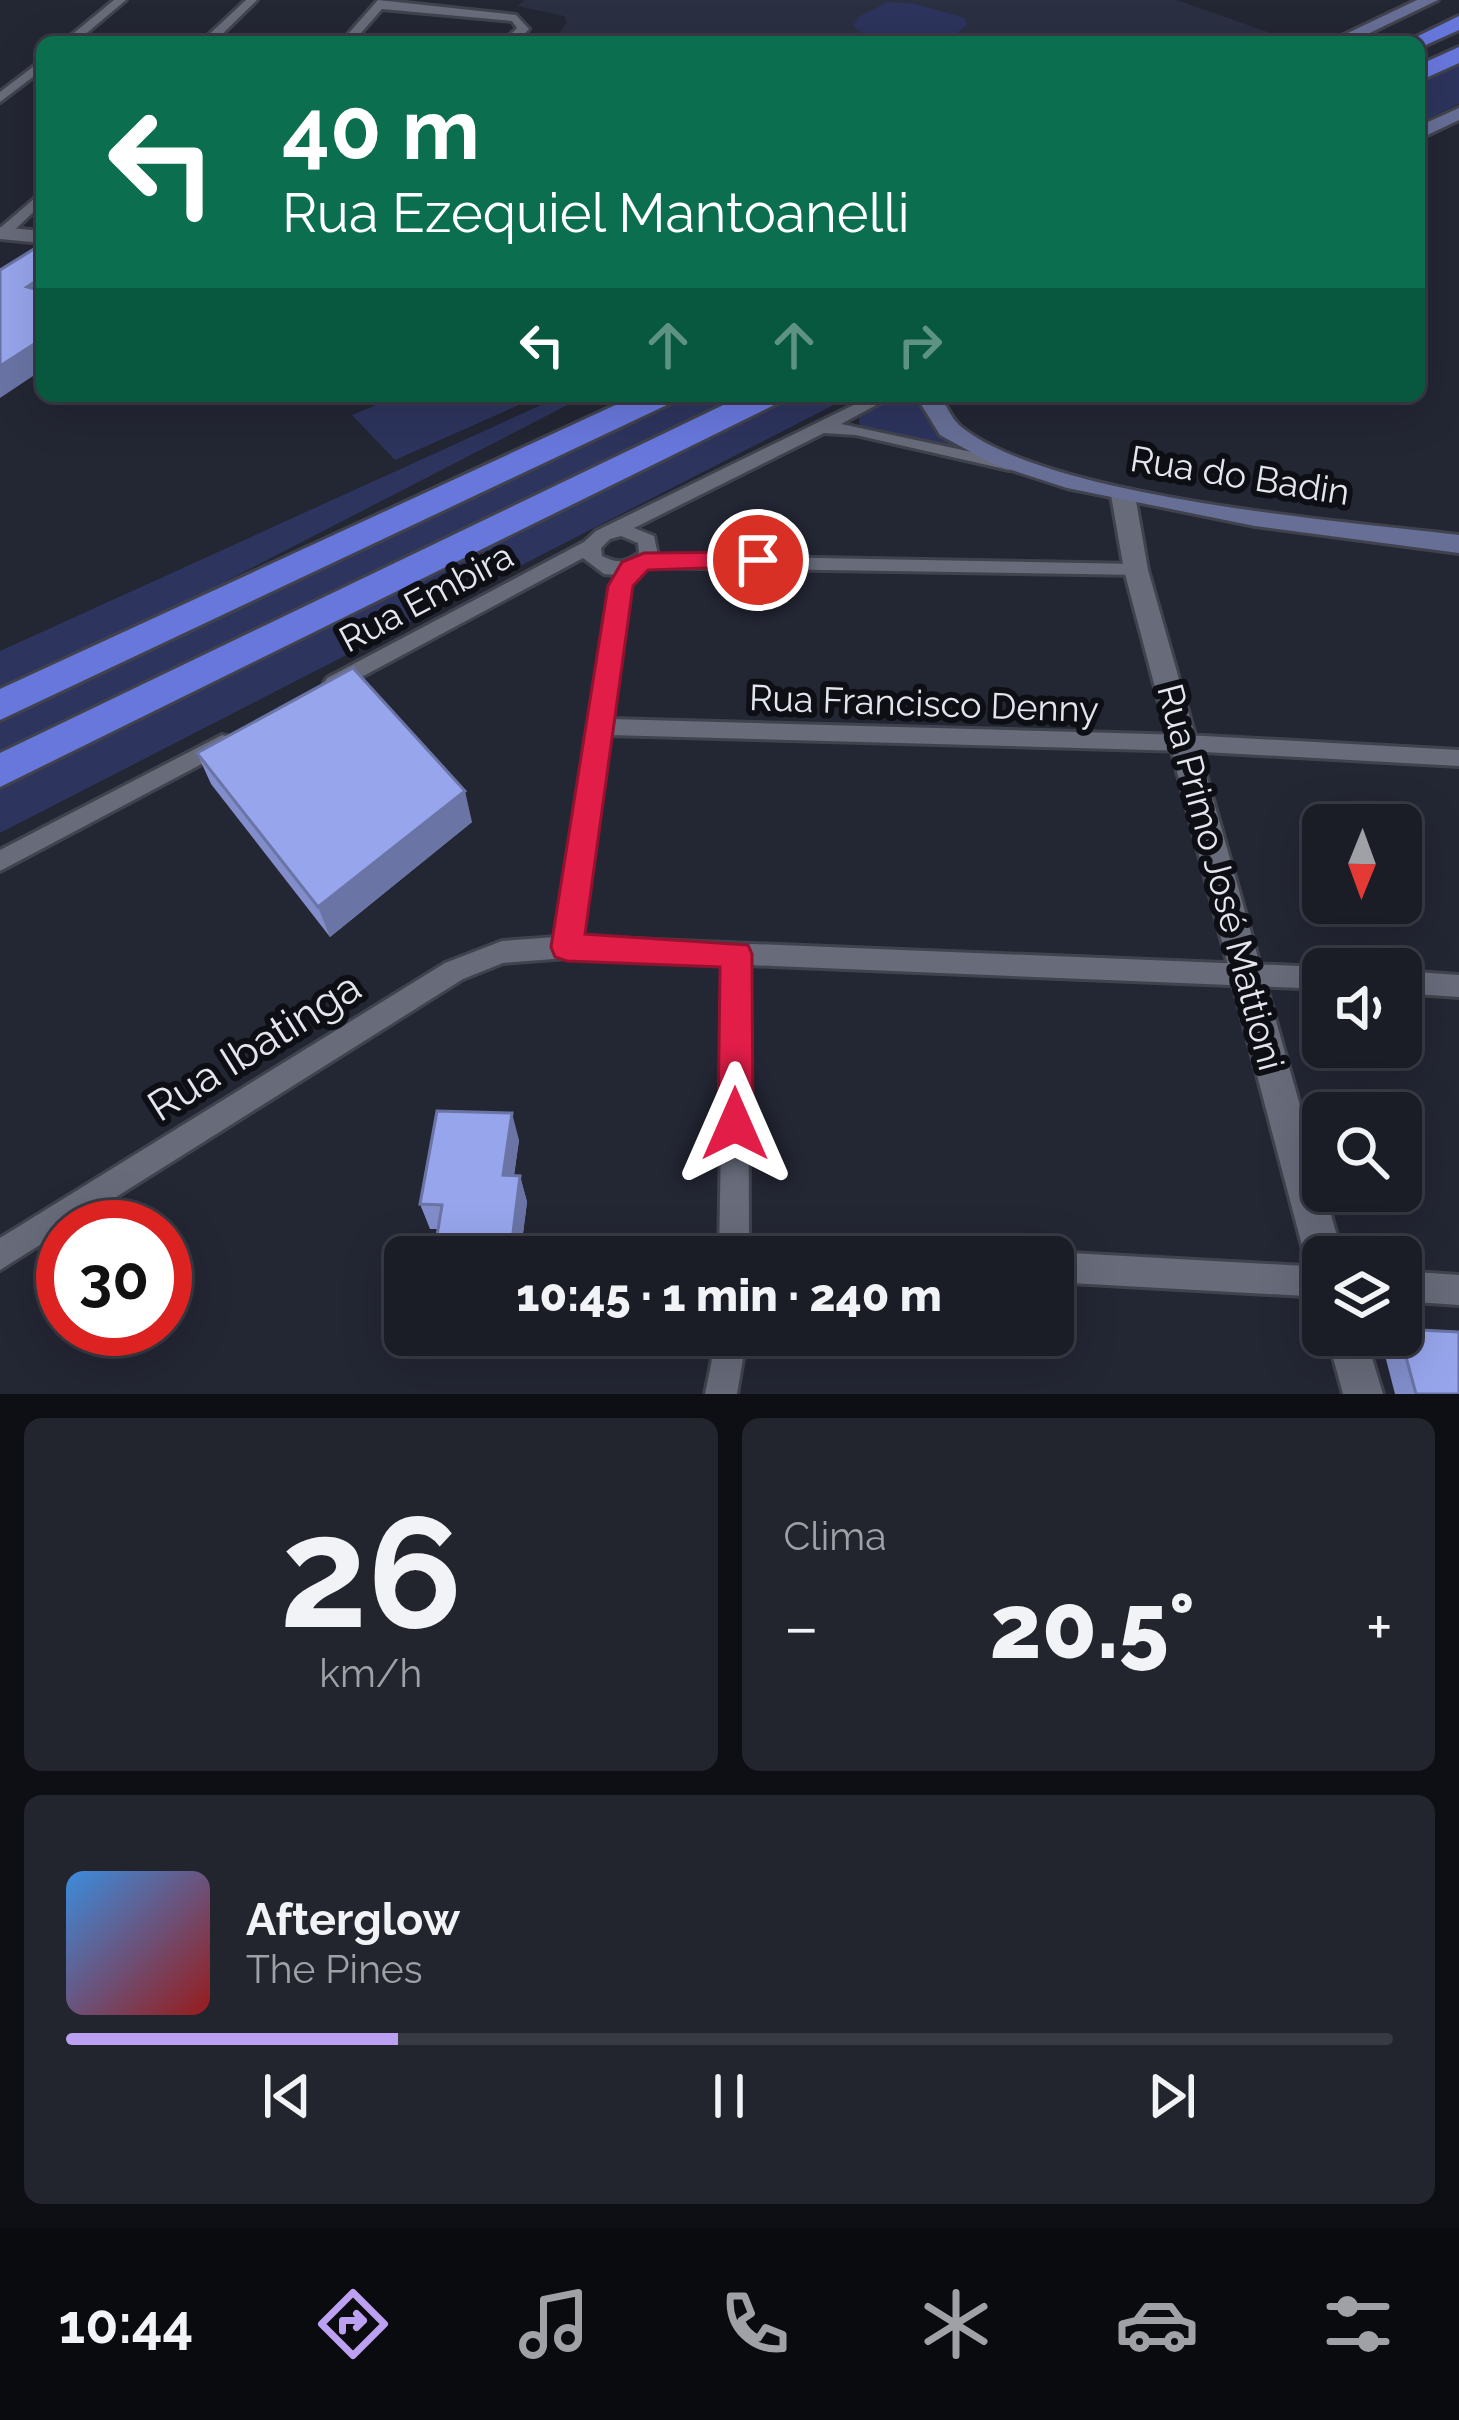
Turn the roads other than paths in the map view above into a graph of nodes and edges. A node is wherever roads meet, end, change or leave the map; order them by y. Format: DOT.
graph roads {
  1 [pos="121,0"];
  2 [pos="252,0"];
  3 [pos="1430,0"];
  4 [pos="382,2"];
  5 [pos="1459,22"];
  6 [pos="76,36"];
  7 [pos="213,36"];
  8 [pos="352,36"];
  9 [pos="514,36"];
  10 [pos="1350,36"];
  11 [pos="1425,38"];
  12 [pos="1459,54"];
  13 [pos="36,69"];
  14 [pos="1425,71"];
  15 [pos="0,98"];
  16 [pos="1459,113"];
  17 [pos="1425,130"];
  18 [pos="36,202"];
  19 [pos="1,234"];
  20 [pos="36,237"];
  21 [pos="597,402"];
  22 [pos="647,402"];
  23 [pos="755,402"];
  24 [pos="873,402"];
  25 [pos="929,402"];
  26 [pos="821,429"];
  27 [pos="1012,465"];
  28 [pos="1123,495"];
  29 [pos="658,509"];
  30 [pos="612,531"];
  31 [pos="1459,544"];
  32 [pos="623,560"];
  33 [pos="1136,569"];
  34 [pos="242,593"];
  35 [pos="314,694"];
  36 [pos="0,706"];
  37 [pos="251,727"];
  38 [pos="602,727"];
  39 [pos="1186,743"];
  40 [pos="1459,758"];
  41 [pos="0,771"];
  42 [pos="0,861"];
  43 [pos="567,947"];
  44 [pos="736,954"];
  45 [pos="1249,974"];
  46 [pos="1302,977"];
  47 [pos="1422,983"];
  48 [pos="1459,986"];
  49 [pos="735,1236"];
  50 [pos="1318,1236"];
  51 [pos="0,1255"];
  52 [pos="1074,1268"];
  53 [pos="1302,1281"];
  54 [pos="1422,1287"];
  55 [pos="1459,1290"];
  56 [pos="728,1356"];
  57 [pos="1352,1356"];
  58 [pos="721,1394"];
  59 [pos="1364,1394"];
  1 -- 6 [label="street"];
  2 -- 7 [label="street"];
  3 -- 10 [label="main road"];
  4 -- 8 [label="street"];
  4 -- 9 [label="street"];
  5 -- 11 [label="highway"];
  12 -- 14 [label="highway"];
  13 -- 15 [label="street"];
  16 -- 17 [label="main road"];
  18 -- 19 [label="street"];
  19 -- 20 [label="street"];
  21 -- 34 [label="highway"];
  22 -- 34 [label="highway"];
  23 -- 41 [label="highway"];
  24 -- 26 [label="street"];
  25 -- 27 [label="main road, Rua do Badin"];
  26 -- 27 [label="street, Rua do Badin"];
  26 -- 29 [label="street"];
  27 -- 28 [label="main road, Rua do Badin"];
  28 -- 31 [label="main road, Rua do Badin"];
  28 -- 33 [label="street, Rua Primo José Mattioni"];
  29 -- 30 [label="street"];
  29 -- 32 [label="street"];
  30 -- 32 [label="street"];
  30 -- 32 [label="street"];
  32 -- 33 [label="street, Rua Embira"];
  32 -- 35 [label="street, Rua Embira"];
  32 -- 38 [label="street"];
  33 -- 39 [label="street, Rua Primo José Mattioni"];
  34 -- 36 [label="highway"];
  37 -- 42 [label="street"];
  38 -- 39 [label="street, Rua Francisco Denny"];
  38 -- 43 [label="street"];
  39 -- 40 [label="street, Rua Francisco Denny"];
  39 -- 45 [label="street, Rua Primo José Mattioni"];
  43 -- 44 [label="street, Rua Ibatinga"];
  43 -- 51 [label="street, Rua Ibatinga"];
  44 -- 45 [label="street, Rua Ibatinga"];
  44 -- 49 [label="street"];
  45 -- 46 [label="street, Rua Ibatinga"];
  45 -- 50 [label="street, Rua Primo José Mattioni"];
  47 -- 48 [label="street"];
  52 -- 53 [label="street"];
  54 -- 55 [label="street"];
  56 -- 58 [label="street"];
  57 -- 59 [label="street"];
}
